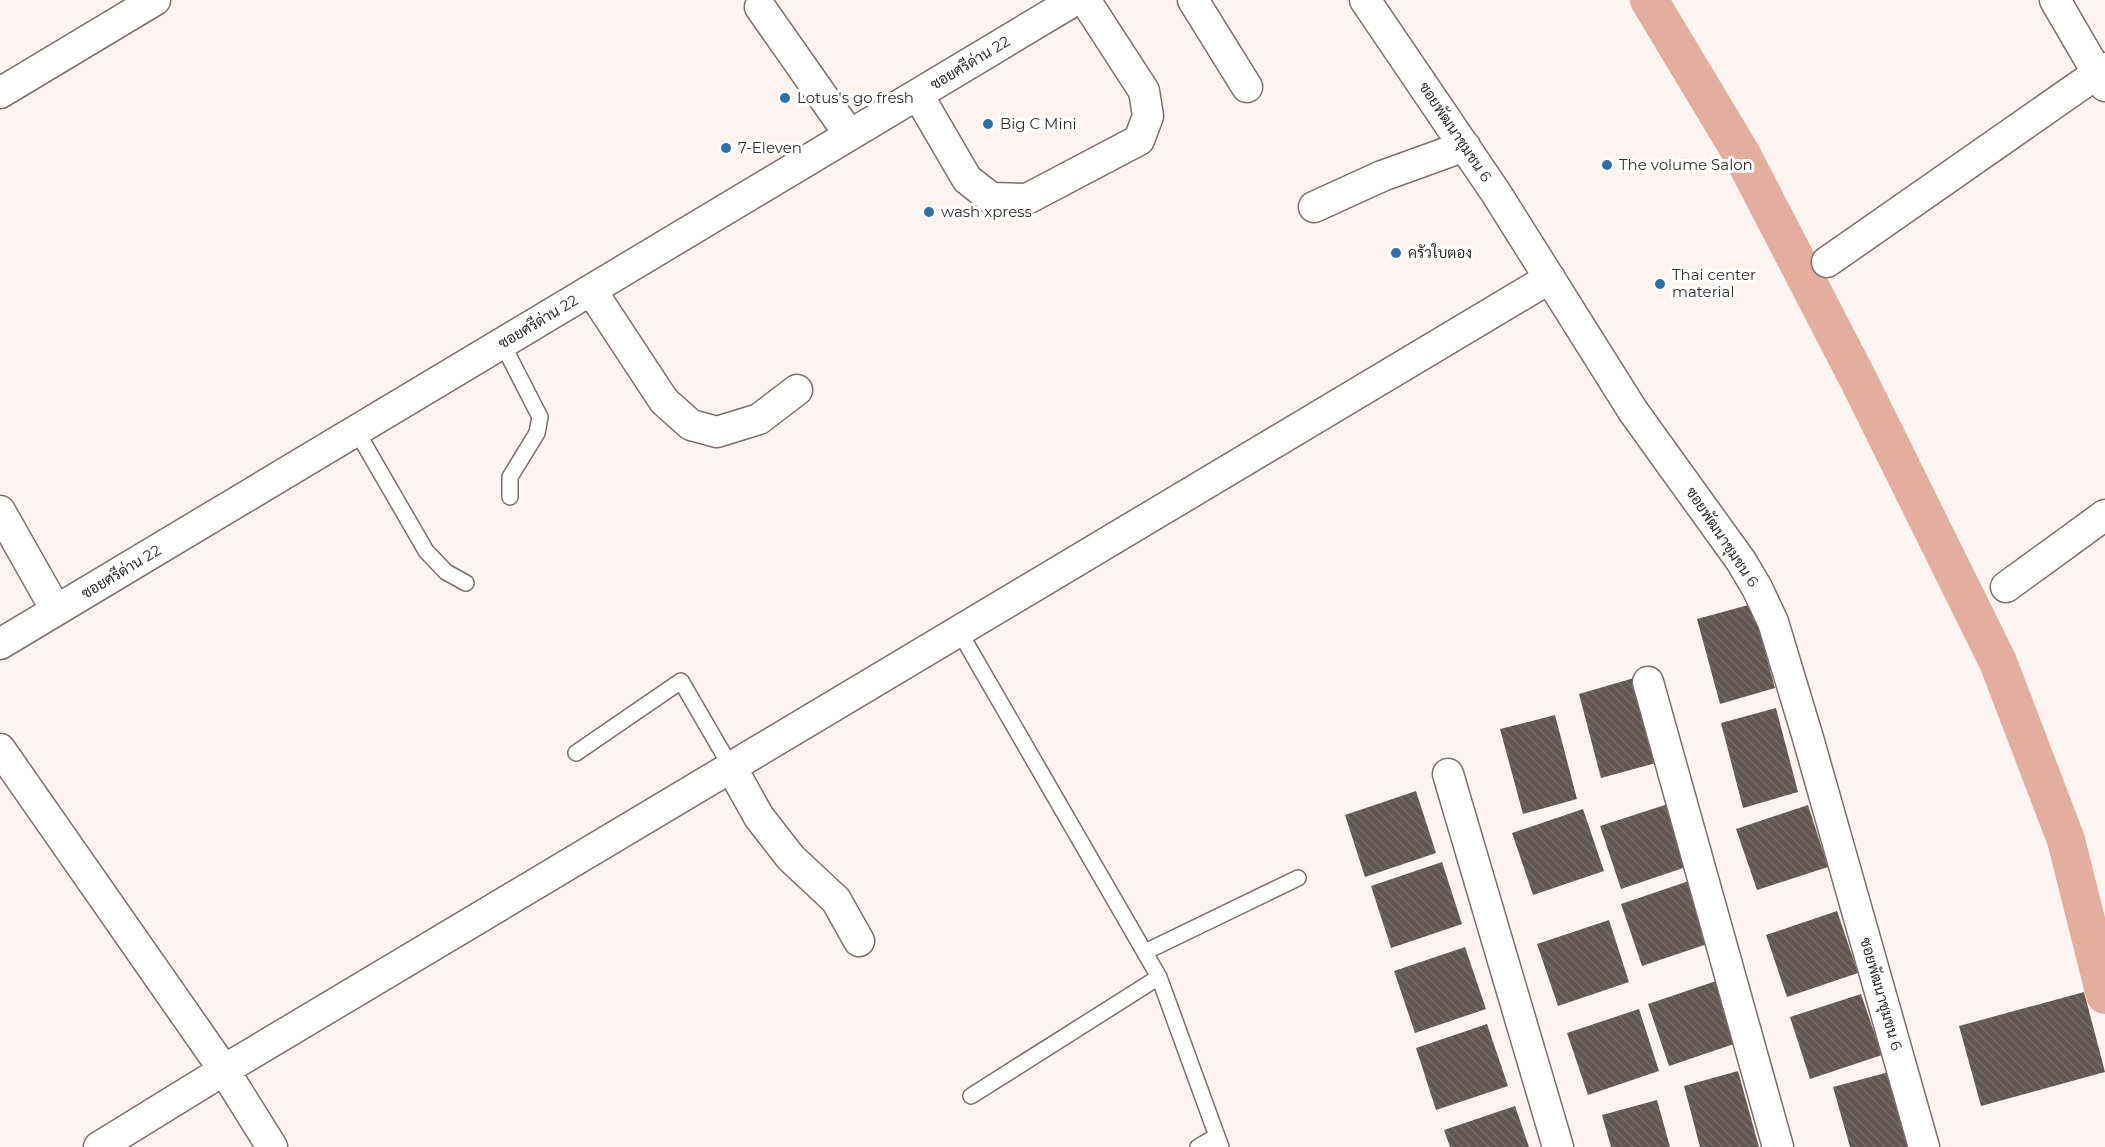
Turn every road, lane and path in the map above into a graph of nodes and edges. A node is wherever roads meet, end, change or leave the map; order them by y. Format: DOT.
graph roads {
  1 [pos="155,0"];
  2 [pos="1075,0"];
  3 [pos="1085,0"];
  4 [pos="1193,0"];
  5 [pos="1365,0"];
  6 [pos="2055,0"];
  7 [pos="760,7"];
  8 [pos="2103,75"];
  9 [pos="1247,87"];
  10 [pos="0,93"];
  11 [pos="918,95"];
  12 [pos="849,134"];
  13 [pos="1465,146"];
  14 [pos="1314,207"];
  15 [pos="1827,262"];
  16 [pos="1550,278"];
  17 [pos="591,290"];
  18 [pos="502,343"];
  19 [pos="796,390"];
  20 [pos="356,430"];
  21 [pos="510,497"];
  22 [pos="0,511"];
  23 [pos="2105,515"];
  24 [pos="466,583"];
  25 [pos="2006,587"];
  26 [pos="56,610"];
  27 [pos="959,631"];
  28 [pos="0,644"];
  29 [pos="1648,682"];
  30 [pos="0,749"];
  31 [pos="576,753"];
  32 [pos="731,767"];
  33 [pos="1448,774"];
  34 [pos="1298,878"];
  35 [pos="859,941"];
  36 [pos="1145,952"];
  37 [pos="1159,977"];
  38 [pos="224,1070"];
  39 [pos="971,1096"];
  40 [pos="1219,1142"];
  41 [pos="99,1147"];
  42 [pos="272,1147"];
  43 [pos="1198,1147"];
  44 [pos="1558,1147"];
  45 [pos="1778,1147"];
  46 [pos="1924,1147"];
  1 -- 10 [label="street"];
  2 -- 11 [label="street, ซอยศรีด่าน 22"];
  3 -- 11 [label="street"];
  4 -- 9 [label="street"];
  5 -- 13 [label="street, ซอยพัฒนาชุมชน 6"];
  6 -- 8 [label="street"];
  7 -- 12 [label="street"];
  8 -- 15 [label="street"];
  11 -- 12 [label="street, ซอยศรีด่าน 22"];
  12 -- 17 [label="street, ซอยศรีด่าน 22"];
  13 -- 14 [label="street"];
  13 -- 16 [label="street, ซอยพัฒนาชุมชน 6"];
  16 -- 27 [label="street"];
  16 -- 46 [label="street, ซอยพัฒนาชุมชน 6"];
  17 -- 18 [label="street, ซอยศรีด่าน 22"];
  17 -- 19 [label="street"];
  18 -- 20 [label="street, ซอยศรีด่าน 22"];
  18 -- 21 [label="lane"];
  20 -- 24 [label="lane"];
  20 -- 26 [label="street, ซอยศรีด่าน 22"];
  22 -- 26 [label="street"];
  23 -- 25 [label="street"];
  26 -- 28 [label="street, ซอยศรีด่าน 22"];
  27 -- 32 [label="street"];
  27 -- 36 [label="lane"];
  29 -- 45 [label="street"];
  30 -- 38 [label="street"];
  31 -- 32 [label="lane"];
  32 -- 35 [label="street"];
  32 -- 38 [label="street"];
  33 -- 44 [label="street"];
  34 -- 36 [label="lane"];
  36 -- 37 [label="lane"];
  37 -- 39 [label="lane"];
  37 -- 40 [label="lane"];
  38 -- 41 [label="street"];
  38 -- 42 [label="street"];
  40 -- 43 [label="lane"];
}
